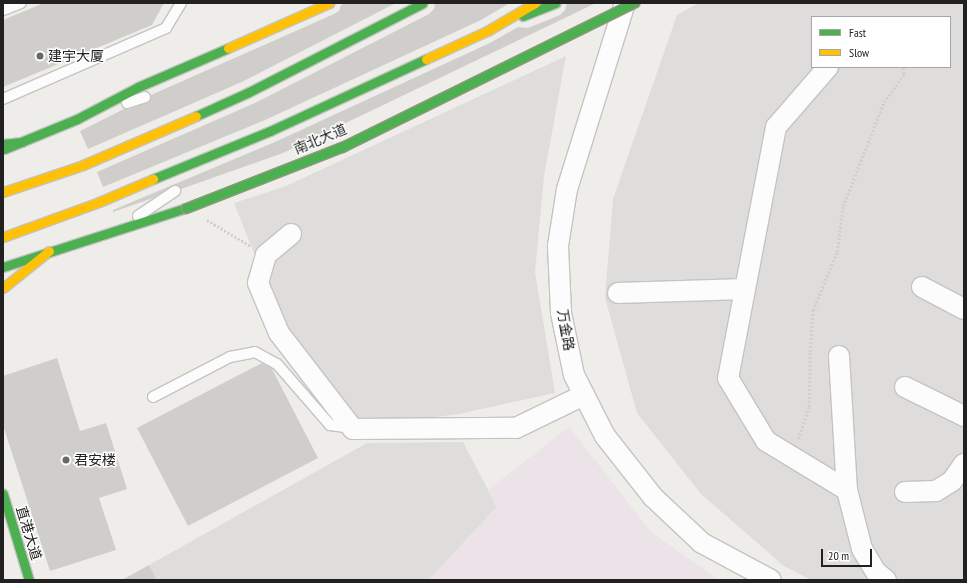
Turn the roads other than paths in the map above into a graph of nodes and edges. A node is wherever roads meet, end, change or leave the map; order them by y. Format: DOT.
graph roads {
  1 [pos="21,3"];
  2 [pos="181,3"];
  3 [pos="329,3"];
  4 [pos="423,3"];
  5 [pos="535,3"];
  6 [pos="556,3"];
  7 [pos="625,3"];
  8 [pos="634,3"];
  9 [pos="3,10"];
  10 [pos="487,31"];
  11 [pos="827,68"];
  12 [pos="145,97"];
  13 [pos="3,99"];
  14 [pos="77,119"];
  15 [pos="22,142"];
  16 [pos="3,144"];
  17 [pos="5,153"];
  18 [pos="175,191"];
  19 [pos="3,192"];
  20 [pos="115,231"];
  21 [pos="292,234"];
  22 [pos="3,237"];
  23 [pos="23,251"];
  24 [pos="49,251"];
  25 [pos="3,267"];
  26 [pos="922,287"];
  27 [pos="3,288"];
  28 [pos="744,289"];
  29 [pos="618,293"];
  30 [pos="964,309"];
  31 [pos="839,356"];
  32 [pos="905,387"];
  33 [pos="584,394"];
  34 [pos="153,397"];
  35 [pos="964,416"];
  36 [pos="353,429"];
  37 [pos="964,464"];
  38 [pos="847,490"];
  39 [pos="905,492"];
  40 [pos="3,494"];
  41 [pos="29,580"];
  42 [pos="771,580"];
  43 [pos="886,580"];
  1 -- 9 [label="lane"];
  2 -- 13 [label="lane"];
  3 -- 14 [label="main road"];
  4 -- 19 [label="main road"];
  5 -- 10 [label="main road, 南北大道"];
  6 -- 10 [label="main road"];
  7 -- 33 [label="street, 万金路"];
  8 -- 20 [label="main road, 南北大道, bridge"];
  10 -- 22 [label="main road, 南北大道"];
  11 -- 28 [label="street"];
  12 -- 14 [label="lane"];
  14 -- 15 [label="main road"];
  15 -- 16 [label="main road"];
  15 -- 17 [label="main road"];
  18 -- 20 [label="lane"];
  20 -- 24 [label="main road, 南北大道"];
  21 -- 36 [label="street"];
  23 -- 24 [label="main road"];
  24 -- 25 [label="main road, 南北大道"];
  24 -- 27 [label="main road"];
  26 -- 30 [label="street"];
  28 -- 29 [label="street"];
  28 -- 38 [label="street"];
  31 -- 38 [label="street"];
  32 -- 35 [label="street"];
  33 -- 36 [label="street"];
  33 -- 42 [label="street, 万金路"];
  34 -- 36 [label="lane"];
  37 -- 39 [label="street"];
  38 -- 43 [label="street"];
  40 -- 41 [label="main road, 直港大道"];
}
